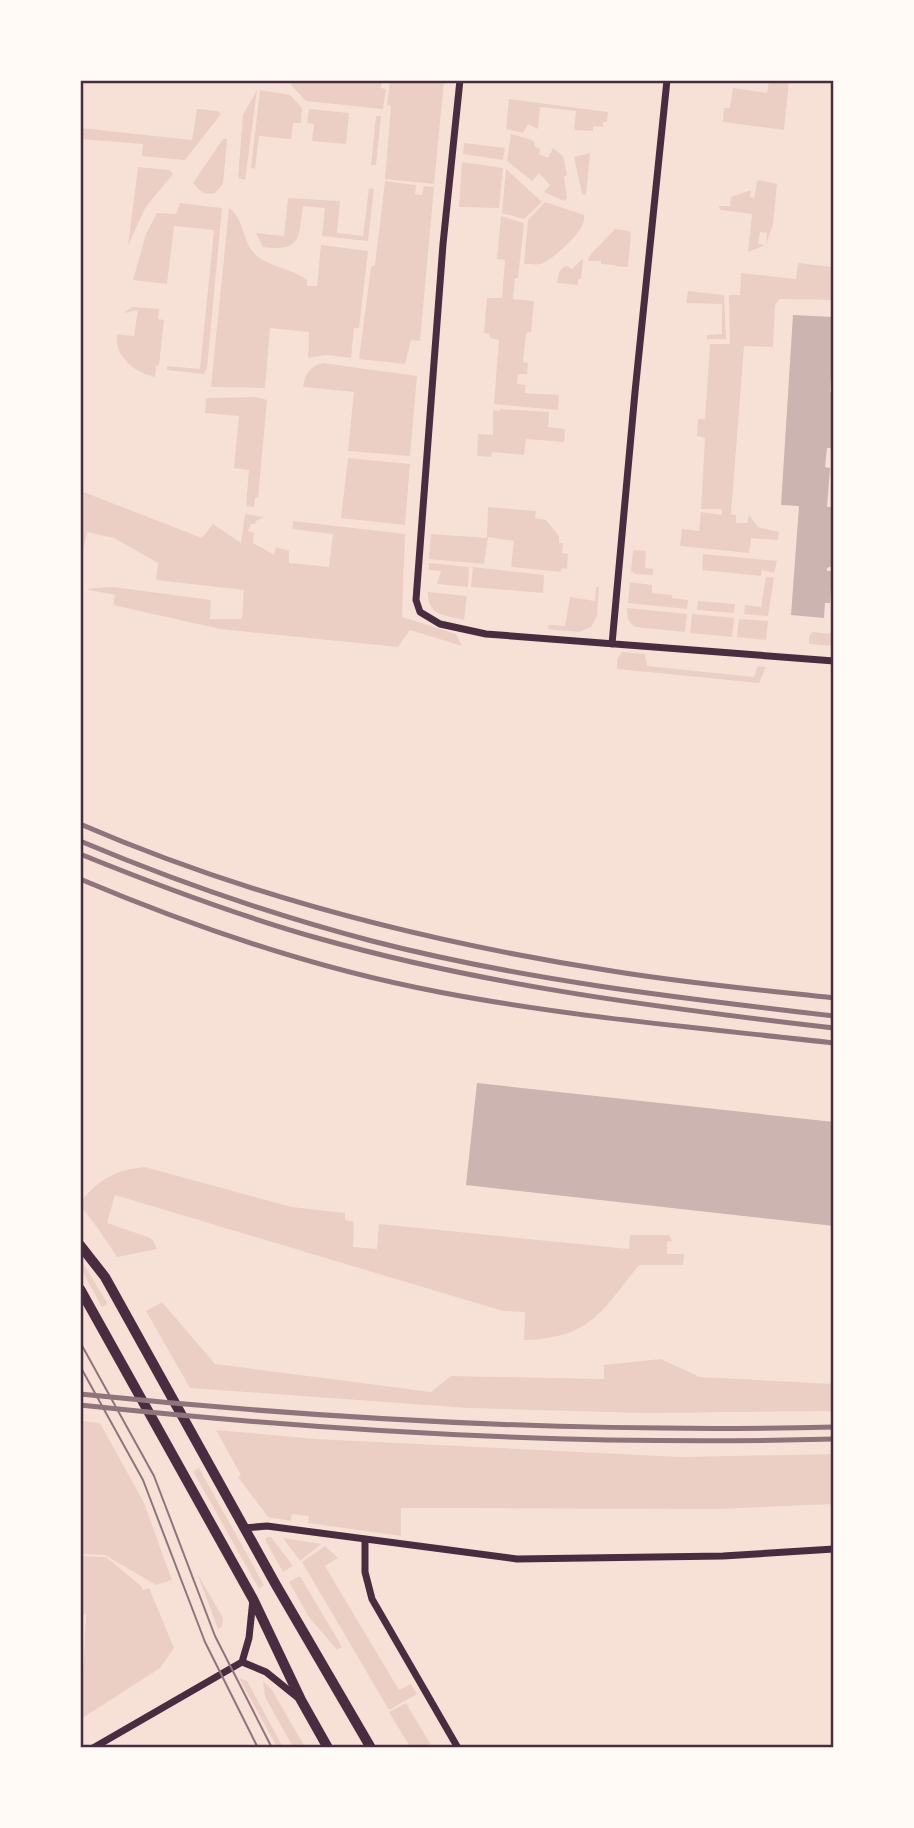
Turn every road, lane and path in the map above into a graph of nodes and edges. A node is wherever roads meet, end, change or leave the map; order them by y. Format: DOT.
graph roads {
  1 [pos="460,80"];
  2 [pos="667,80"];
  3 [pos="612,644"];
  4 [pos="834,661"];
  5 [pos="80,1245"];
  6 [pos="80,1289"];
  7 [pos="244,1528"];
  8 [pos="365,1541"];
  9 [pos="834,1549"];
  10 [pos="253,1599"];
  11 [pos="242,1662"];
  12 [pos="301,1700"];
  13 [pos="93,1748"];
  14 [pos="328,1748"];
  15 [pos="371,1748"];
  16 [pos="458,1748"];
  1 -- 3 [label="street"];
  2 -- 3 [label="street"];
  3 -- 4 [label="street"];
  5 -- 7 [label="street"];
  6 -- 10 [label="street"];
  7 -- 8 [label="street"];
  7 -- 15 [label="street"];
  8 -- 9 [label="street"];
  8 -- 16 [label="street"];
  10 -- 11 [label="street"];
  10 -- 12 [label="street"];
  11 -- 12 [label="street"];
  11 -- 13 [label="street"];
  12 -- 14 [label="street"];
}
